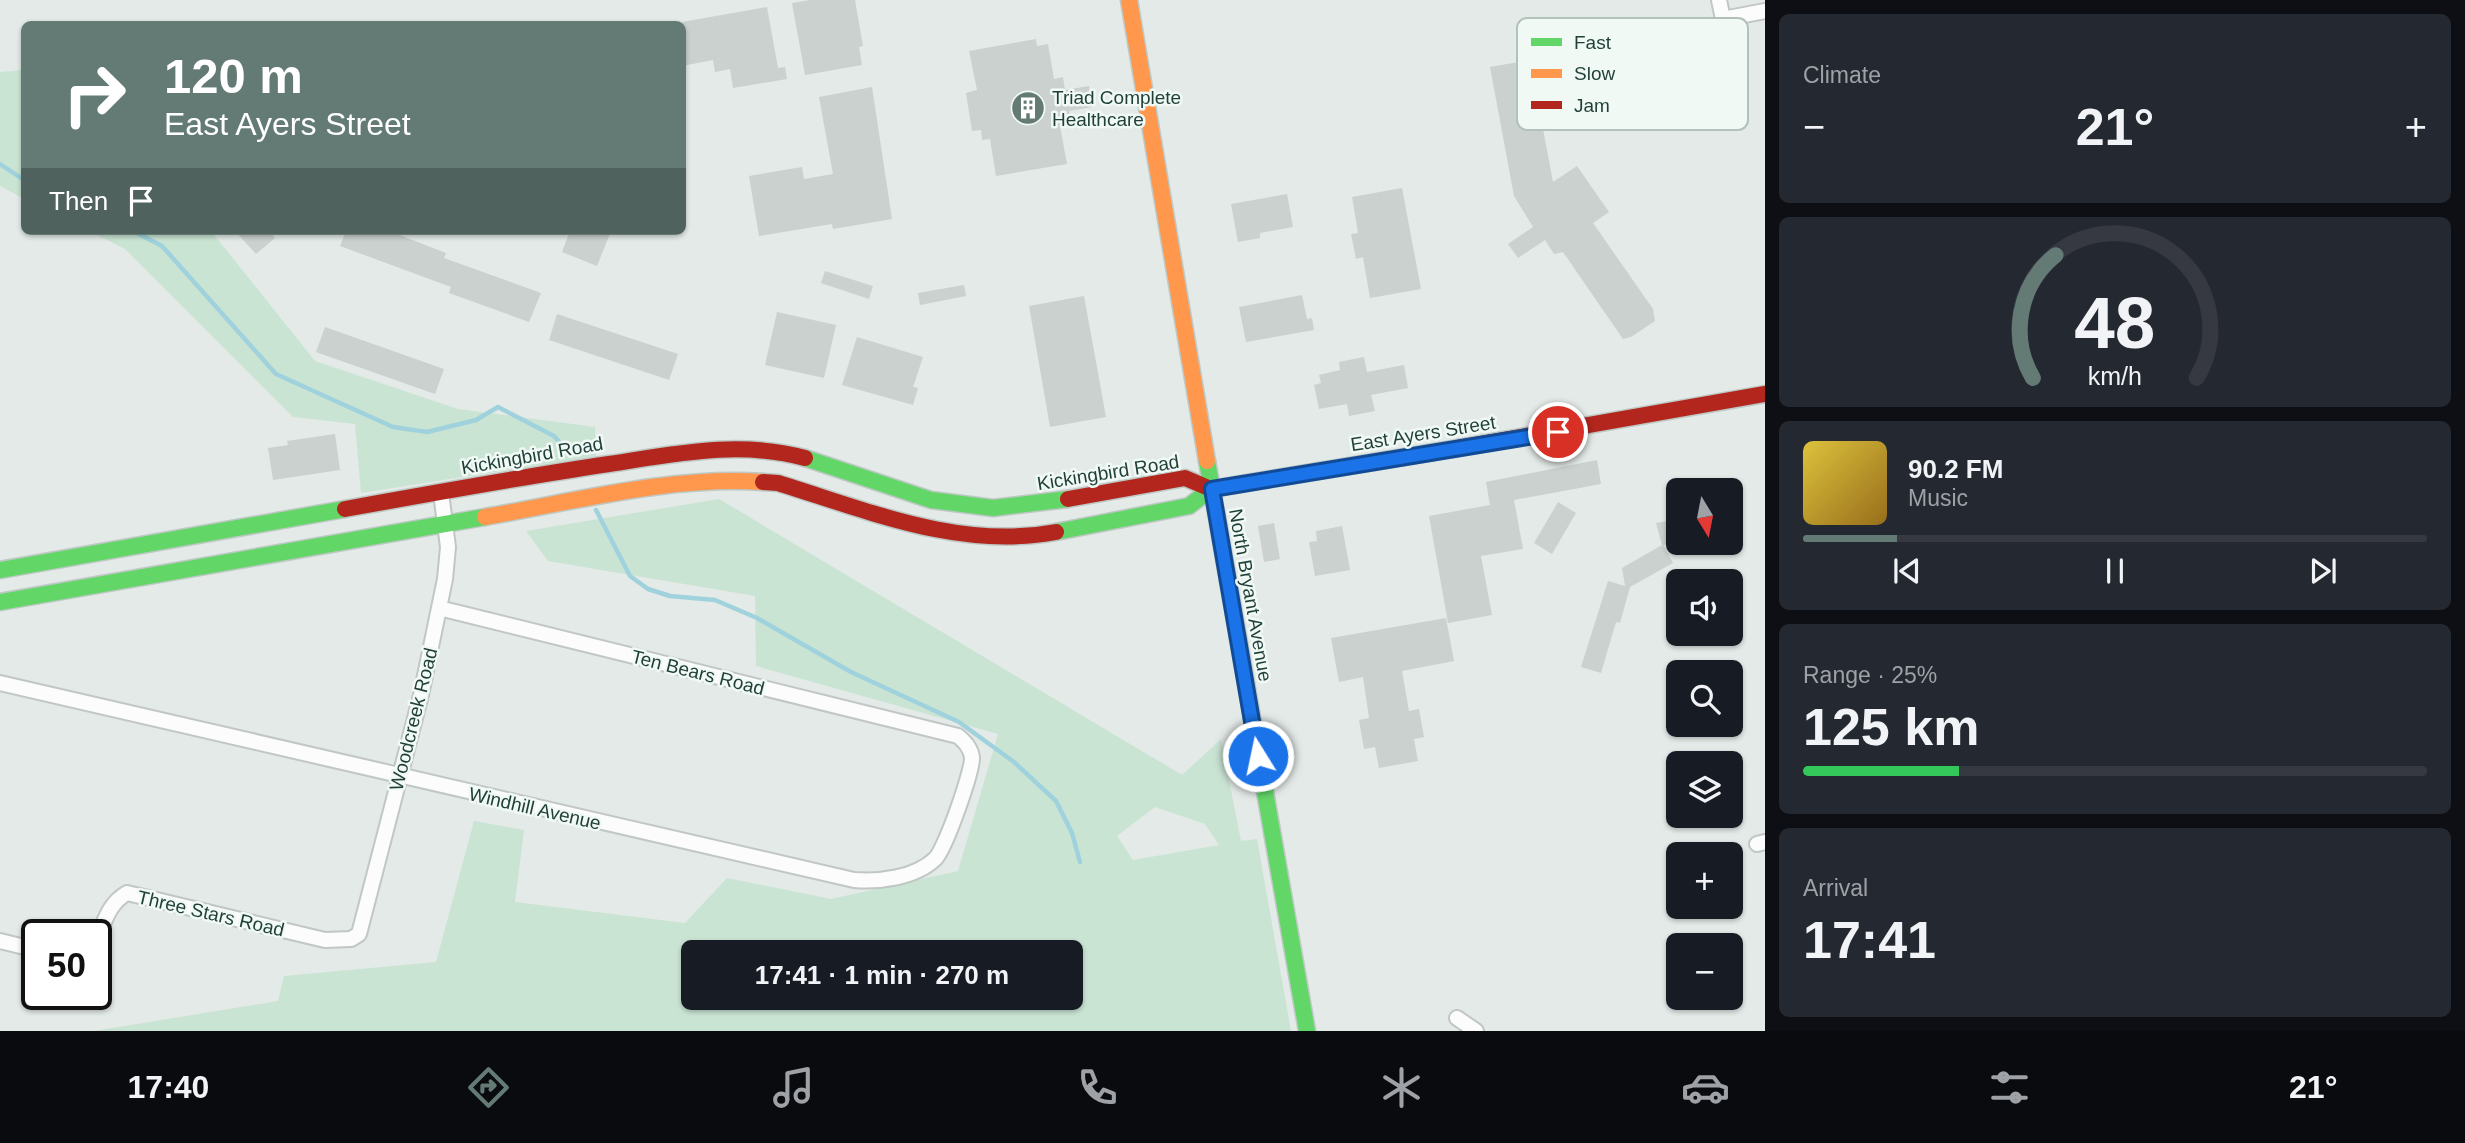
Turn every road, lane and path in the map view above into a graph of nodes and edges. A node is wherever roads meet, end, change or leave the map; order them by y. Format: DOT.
graph roads {
  1 [pos="1129,0"];
  2 [pos="1719,0"];
  3 [pos="1765,11"];
  4 [pos="1723,18"];
  5 [pos="1728,18"];
  6 [pos="1765,394"];
  7 [pos="1212,489"];
  8 [pos="440,493"];
  9 [pos="295,520"];
  10 [pos="445,523"];
  11 [pos="185,538"];
  12 [pos="302,549"];
  13 [pos="191,568"];
  14 [pos="0,570"];
  15 [pos="0,602"];
  16 [pos="439,608"];
  17 [pos="0,682"];
  18 [pos="958,736"];
  19 [pos="399,777"];
  20 [pos="105,919"];
  21 [pos="351,939"];
  22 [pos="0,941"];
  23 [pos="21,946"];
  24 [pos="1457,1018"];
  25 [pos="1307,1031"];
  26 [pos="1476,1031"];
  1 -- 7 [label="street, North Bryant Avenue"];
  2 -- 4 [label="street"];
  3 -- 5 [label="street"];
  6 -- 7 [label="street, East Ayers Street"];
  7 -- 8 [label="street, Kickingbird Road"];
  7 -- 10 [label="street"];
  7 -- 25 [label="street, North Bryant Avenue"];
  8 -- 9 [label="street, Kickingbird Road"];
  8 -- 10 [label="street, Woodcreek Road"];
  9 -- 11 [label="street, Kickingbird Road"];
  9 -- 12 [label="street"];
  10 -- 12 [label="street"];
  10 -- 16 [label="street, Woodcreek Road"];
  11 -- 13 [label="street"];
  11 -- 14 [label="street, Kickingbird Road"];
  12 -- 13 [label="street"];
  13 -- 15 [label="street"];
  16 -- 18 [label="street, Ten Bears Road"];
  16 -- 19 [label="street, Woodcreek Road"];
  17 -- 19 [label="street, Windhill Avenue"];
  18 -- 19 [label="street, Windhill Avenue"];
  19 -- 21 [label="street, Woodcreek Road"];
  20 -- 21 [label="street, Three Stars Road"];
  22 -- 23 [label="street"];
  24 -- 26 [label="street"];
}
